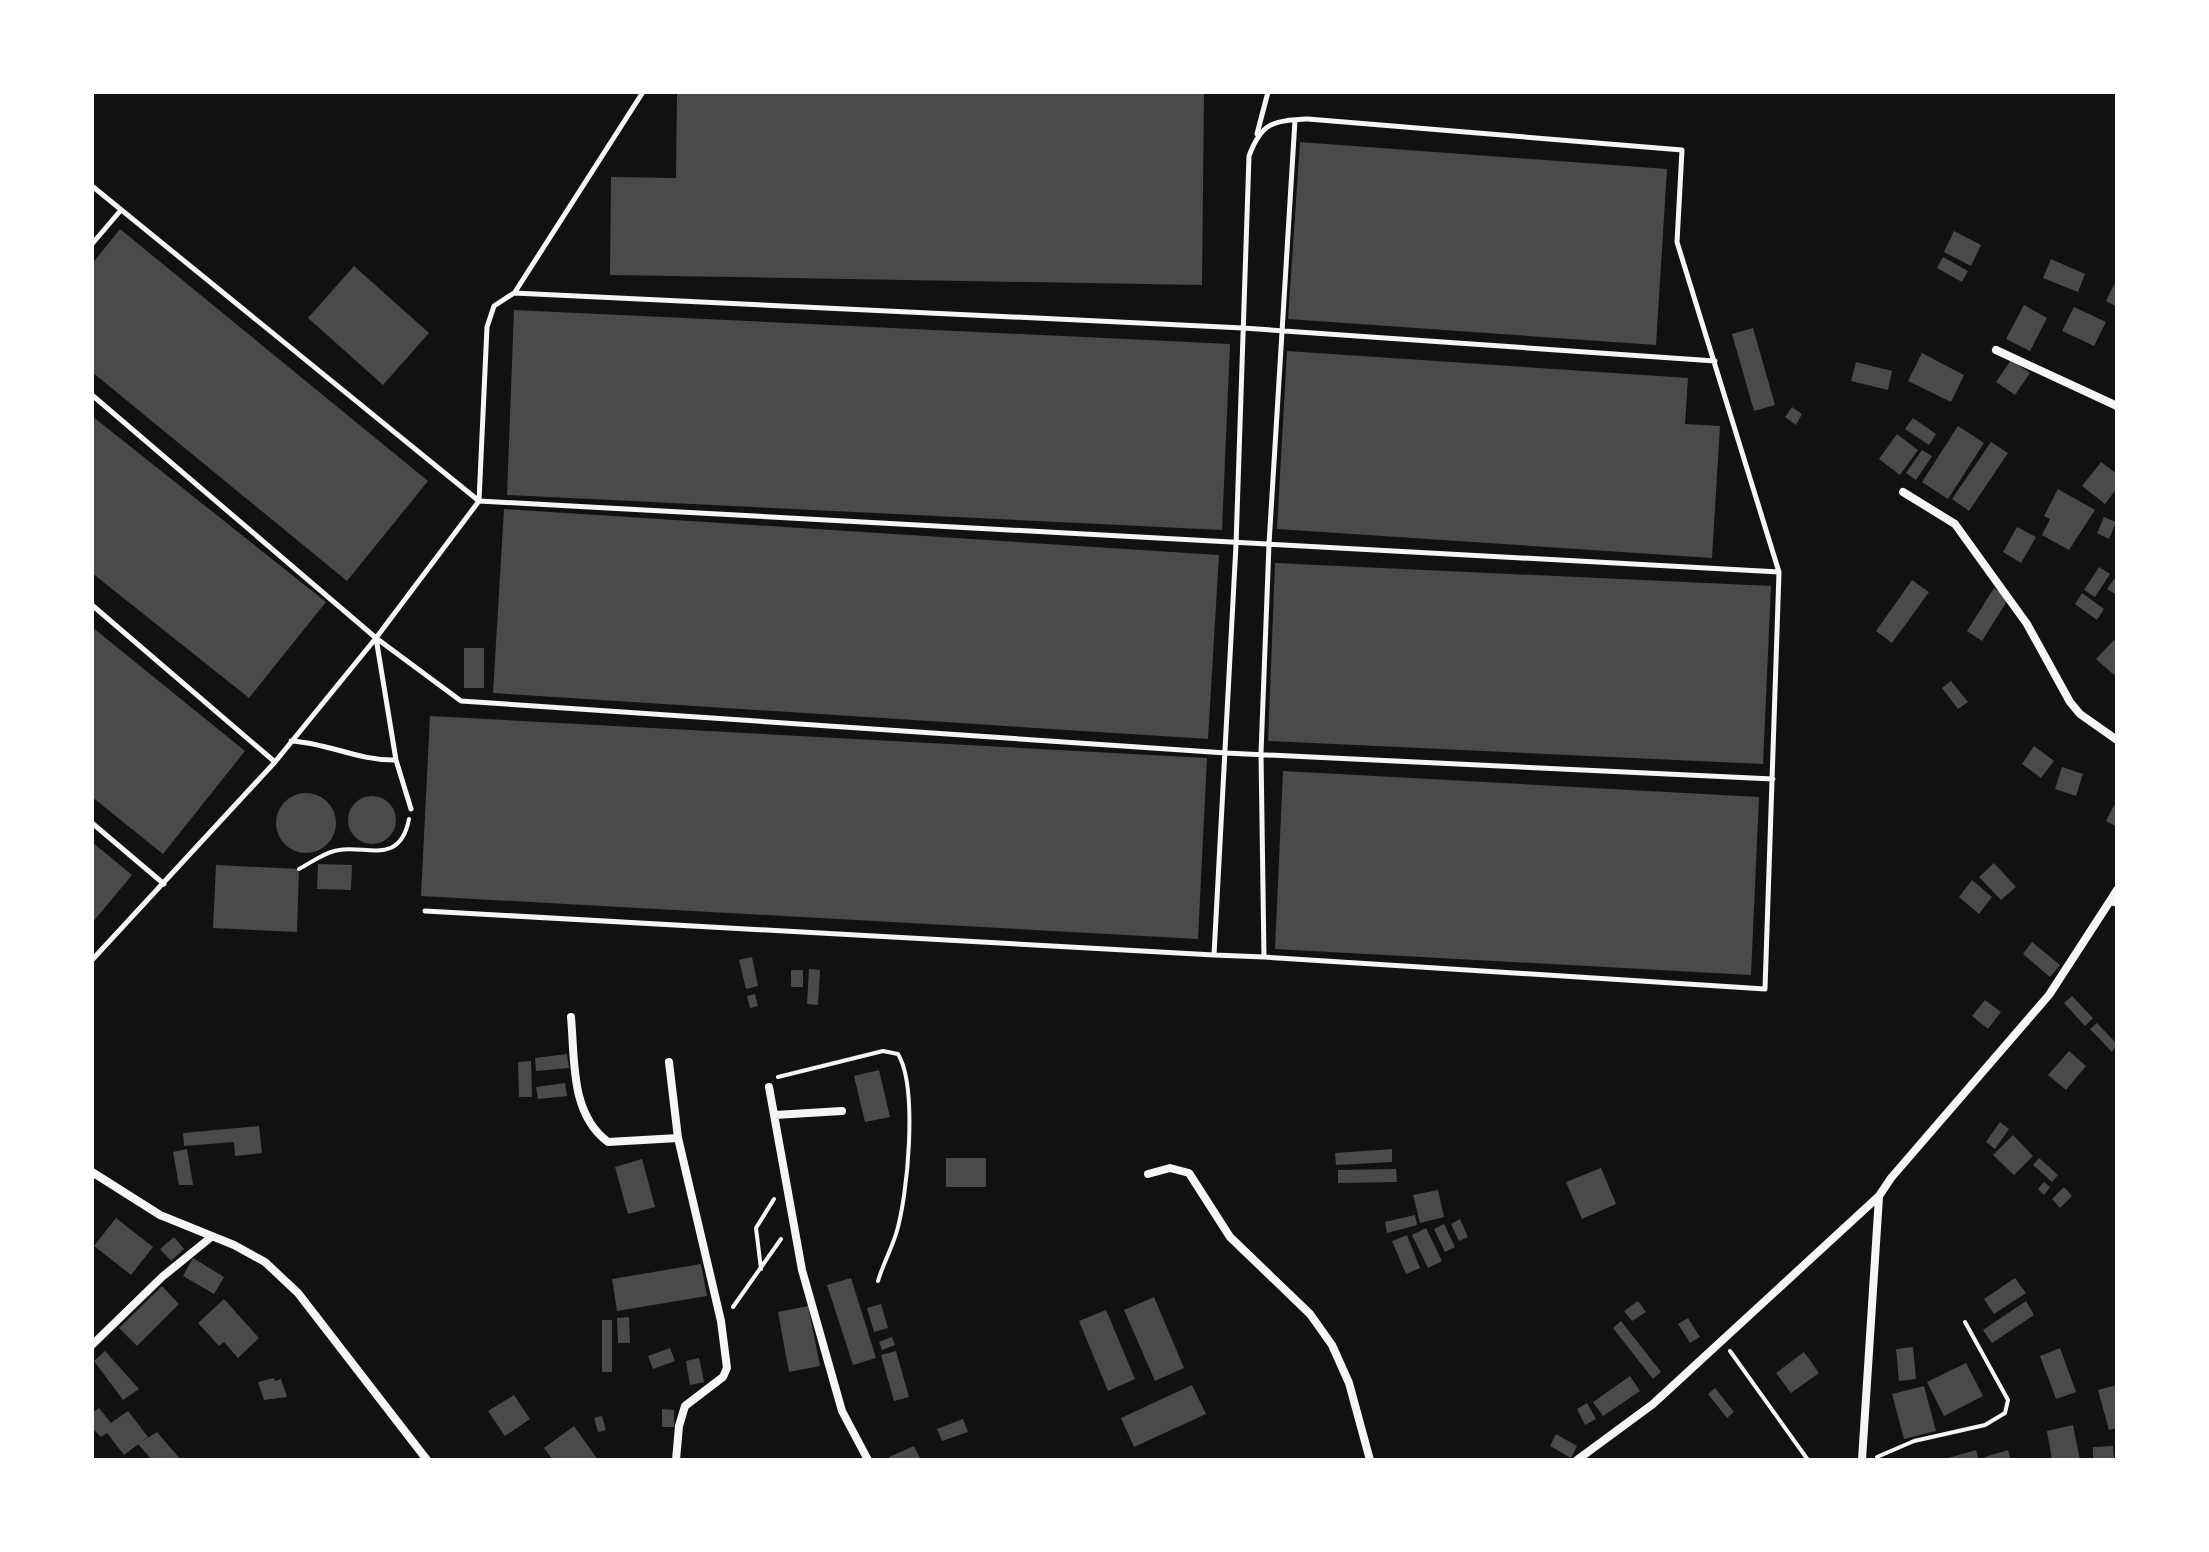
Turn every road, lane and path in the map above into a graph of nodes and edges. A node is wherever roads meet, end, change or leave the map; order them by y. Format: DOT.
graph roads {
  1 [pos="643,92"];
  2 [pos="1268,92"];
  3 [pos="1295,120"];
  4 [pos="1257,134"];
  5 [pos="92,186"];
  6 [pos="121,210"];
  7 [pos="92,244"];
  8 [pos="514,293"];
  9 [pos="1243,328"];
  10 [pos="1281,333"];
  11 [pos="1996,350"];
  12 [pos="1715,361"];
  13 [pos="92,395"];
  14 [pos="2117,406"];
  15 [pos="1903,492"];
  16 [pos="479,501"];
  17 [pos="1269,544"];
  18 [pos="1236,545"];
  19 [pos="1779,572"];
  20 [pos="92,605"];
  21 [pos="376,638"];
  22 [pos="2117,740"];
  23 [pos="290,741"];
  24 [pos="1226,753"];
  25 [pos="1261,753"];
  26 [pos="396,760"];
  27 [pos="275,762"];
  28 [pos="1773,779"];
  29 [pos="411,809"];
  30 [pos="92,823"];
  31 [pos="299,869"];
  32 [pos="164,884"];
  33 [pos="2117,890"];
  34 [pos="2114,902"];
  35 [pos="425,911"];
  36 [pos="1214,955"];
  37 [pos="1264,957"];
  38 [pos="92,960"];
  39 [pos="571,1017"];
  40 [pos="669,1062"];
  41 [pos="769,1087"];
  42 [pos="842,1111"];
  43 [pos="775,1115"];
  44 [pos="678,1138"];
  45 [pos="92,1172"];
  46 [pos="1148,1174"];
  47 [pos="788,1185"];
  48 [pos="1879,1196"];
  49 [pos="792,1220"];
  50 [pos="210,1238"];
  51 [pos="761,1272"];
  52 [pos="878,1281"];
  53 [pos="721,1321"];
  54 [pos="1965,1322"];
  55 [pos="1722,1340"];
  56 [pos="92,1345"];
  57 [pos="427,1460"];
  58 [pos="676,1460"];
  59 [pos="868,1460"];
  60 [pos="1370,1460"];
  61 [pos="1577,1460"];
  62 [pos="1808,1460"];
  63 [pos="1862,1460"];
  64 [pos="1871,1460"];
  1 -- 8 [label="lane"];
  2 -- 4 [label="lane"];
  3 -- 4 [label="lane"];
  3 -- 10 [label="lane"];
  3 -- 12 [label="lane"];
  4 -- 9 [label="lane"];
  5 -- 6 [label="lane"];
  6 -- 7 [label="lane"];
  6 -- 16 [label="lane"];
  8 -- 9 [label="lane"];
  8 -- 16 [label="lane"];
  9 -- 10 [label="lane"];
  9 -- 18 [label="lane"];
  10 -- 12 [label="lane"];
  10 -- 17 [label="lane"];
  11 -- 14 [label="street"];
  12 -- 19 [label="lane"];
  13 -- 21 [label="lane"];
  15 -- 22 [label="street"];
  16 -- 18 [label="lane"];
  16 -- 21 [label="lane"];
  17 -- 18 [label="lane"];
  17 -- 19 [label="lane"];
  17 -- 25 [label="lane"];
  18 -- 24 [label="lane"];
  19 -- 28 [label="lane"];
  20 -- 27 [label="lane"];
  21 -- 23 [label="lane"];
  21 -- 24 [label="lane"];
  21 -- 26 [label="lane"];
  23 -- 26 [label="lane"];
  23 -- 27 [label="lane"];
  24 -- 25 [label="lane"];
  24 -- 36 [label="lane"];
  25 -- 28 [label="lane"];
  25 -- 37 [label="lane"];
  26 -- 29 [label="lane"];
  27 -- 32 [label="lane"];
  28 -- 37 [label="lane"];
  29 -- 31 [label="path"];
  30 -- 32 [label="lane"];
  32 -- 38 [label="lane"];
  33 -- 34 [label="street"];
  34 -- 48 [label="street"];
  35 -- 36 [label="lane"];
  36 -- 37 [label="lane"];
  39 -- 44 [label="street"];
  40 -- 44 [label="street"];
  41 -- 43 [label="street"];
  41 -- 52 [label="path"];
  42 -- 43 [label="street"];
  43 -- 47 [label="street"];
  44 -- 53 [label="street"];
  45 -- 50 [label="street"];
  46 -- 60 [label="street"];
  47 -- 49 [label="street"];
  47 -- 51 [label="path"];
  48 -- 55 [label="street"];
  48 -- 63 [label="street"];
  49 -- 51 [label="path"];
  49 -- 59 [label="street"];
  50 -- 56 [label="street"];
  50 -- 57 [label="street"];
  51 -- 53 [label="path"];
  53 -- 58 [label="street"];
  54 -- 64 [label="path"];
  55 -- 61 [label="street"];
  55 -- 62 [label="path"];
}
